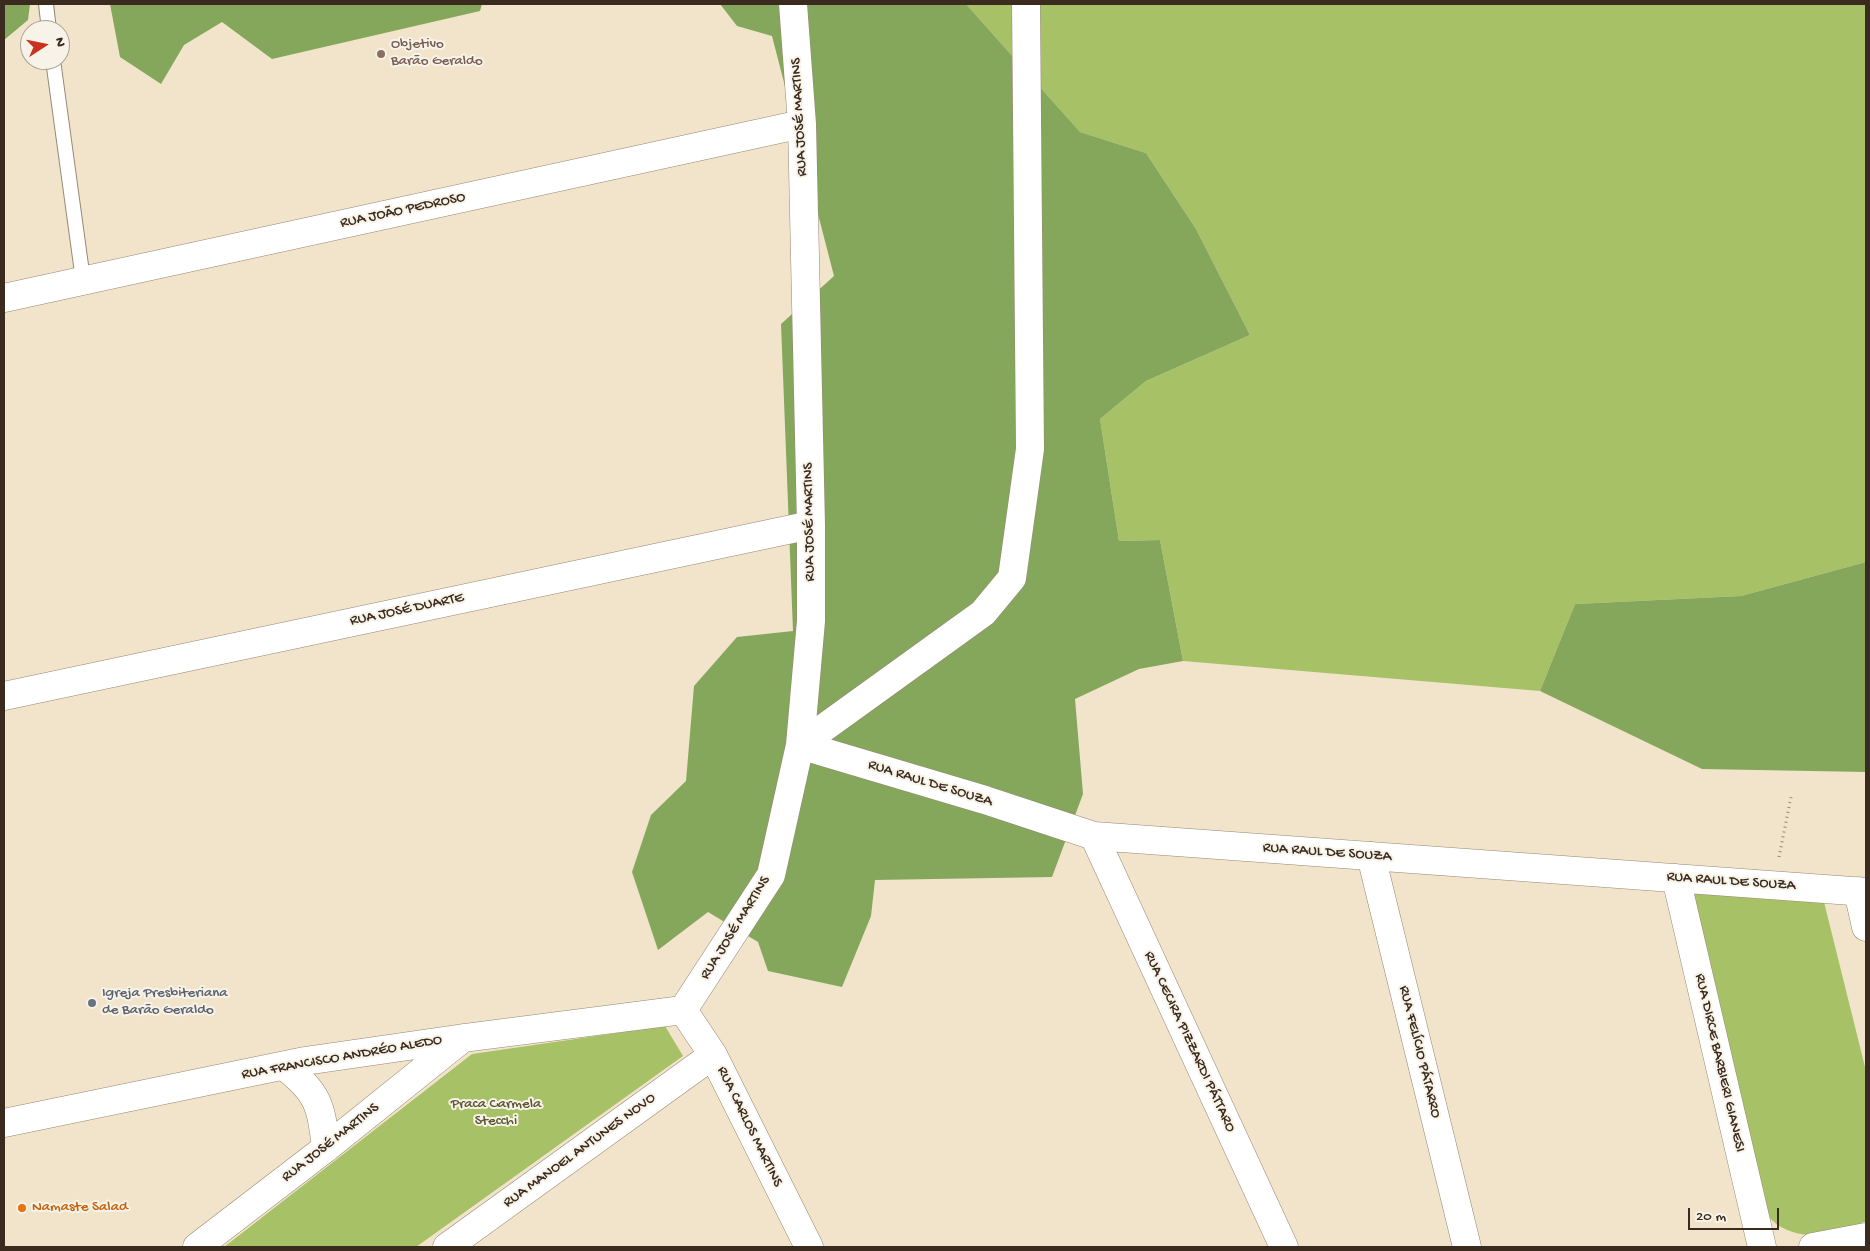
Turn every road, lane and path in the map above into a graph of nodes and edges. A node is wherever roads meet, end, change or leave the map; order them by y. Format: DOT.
graph roads {
  1 [pos="46,4"];
  2 [pos="793,4"];
  3 [pos="1026,4"];
  4 [pos="48,20"];
  5 [pos="54,70"];
  6 [pos="802,124"];
  7 [pos="83,280"];
  8 [pos="4,298"];
  9 [pos="811,525"];
  10 [pos="4,696"];
  11 [pos="800,745"];
  12 [pos="1791,797"];
  13 [pos="1094,836"];
  14 [pos="1371,856"];
  15 [pos="1676,878"];
  16 [pos="1774,885"];
  17 [pos="1862,891"];
  18 [pos="1866,927"];
  19 [pos="683,1010"];
  20 [pos="464,1038"];
  21 [pos="713,1055"];
  22 [pos="284,1066"];
  23 [pos="4,1123"];
  24 [pos="326,1148"];
  25 [pos="1852,1242"];
  26 [pos="197,1247"];
  27 [pos="447,1247"];
  28 [pos="809,1247"];
  29 [pos="1284,1247"];
  30 [pos="1467,1247"];
  31 [pos="1762,1247"];
  32 [pos="1813,1247"];
  1 -- 4 [label="lane"];
  2 -- 6 [label="street, RUA JOSÉ MARTINS"];
  3 -- 11 [label="street"];
  5 -- 7 [label="lane"];
  6 -- 7 [label="street, RUA JOÃO PEDROSO"];
  6 -- 9 [label="street, RUA JOSÉ MARTINS"];
  7 -- 8 [label="street, RUA JOÃO PEDROSO"];
  9 -- 10 [label="street, RUA JOSÉ DUARTE"];
  9 -- 11 [label="street, RUA JOSÉ MARTINS"];
  11 -- 13 [label="street, RUA RAUL DE SOUZA"];
  11 -- 19 [label="street, RUA JOSÉ MARTINS"];
  12 -- 16 [label="path"];
  13 -- 14 [label="street, RUA RAUL DE SOUZA"];
  13 -- 29 [label="street, RUA CECIRA PIZZARDI PÁTTARO"];
  14 -- 15 [label="street, RUA RAUL DE SOUZA"];
  14 -- 30 [label="street, RUA FELÍCIO PÁTARRO"];
  15 -- 16 [label="street, RUA RAUL DE SOUZA"];
  15 -- 31 [label="street, RUA DIRCE BARBIERI GIANESI"];
  16 -- 17 [label="street, RUA RAUL DE SOUZA"];
  17 -- 18 [label="street"];
  19 -- 20 [label="street, RUA FRANCISCO ANDRÉO ALEDO"];
  19 -- 21 [label="street, RUA CARLOS MARTINS"];
  20 -- 22 [label="street, RUA FRANCISCO ANDRÉO ALEDO"];
  20 -- 24 [label="street, RUA JOSÉ MARTINS"];
  21 -- 27 [label="street, RUA MANOEL ANTUNES NOVO"];
  21 -- 28 [label="street, RUA CARLOS MARTINS"];
  22 -- 23 [label="street, RUA FRANCISCO ANDRÉO ALEDO"];
  22 -- 24 [label="street"];
  24 -- 26 [label="street, RUA JOSÉ MARTINS"];
  25 -- 32 [label="street"];
}
